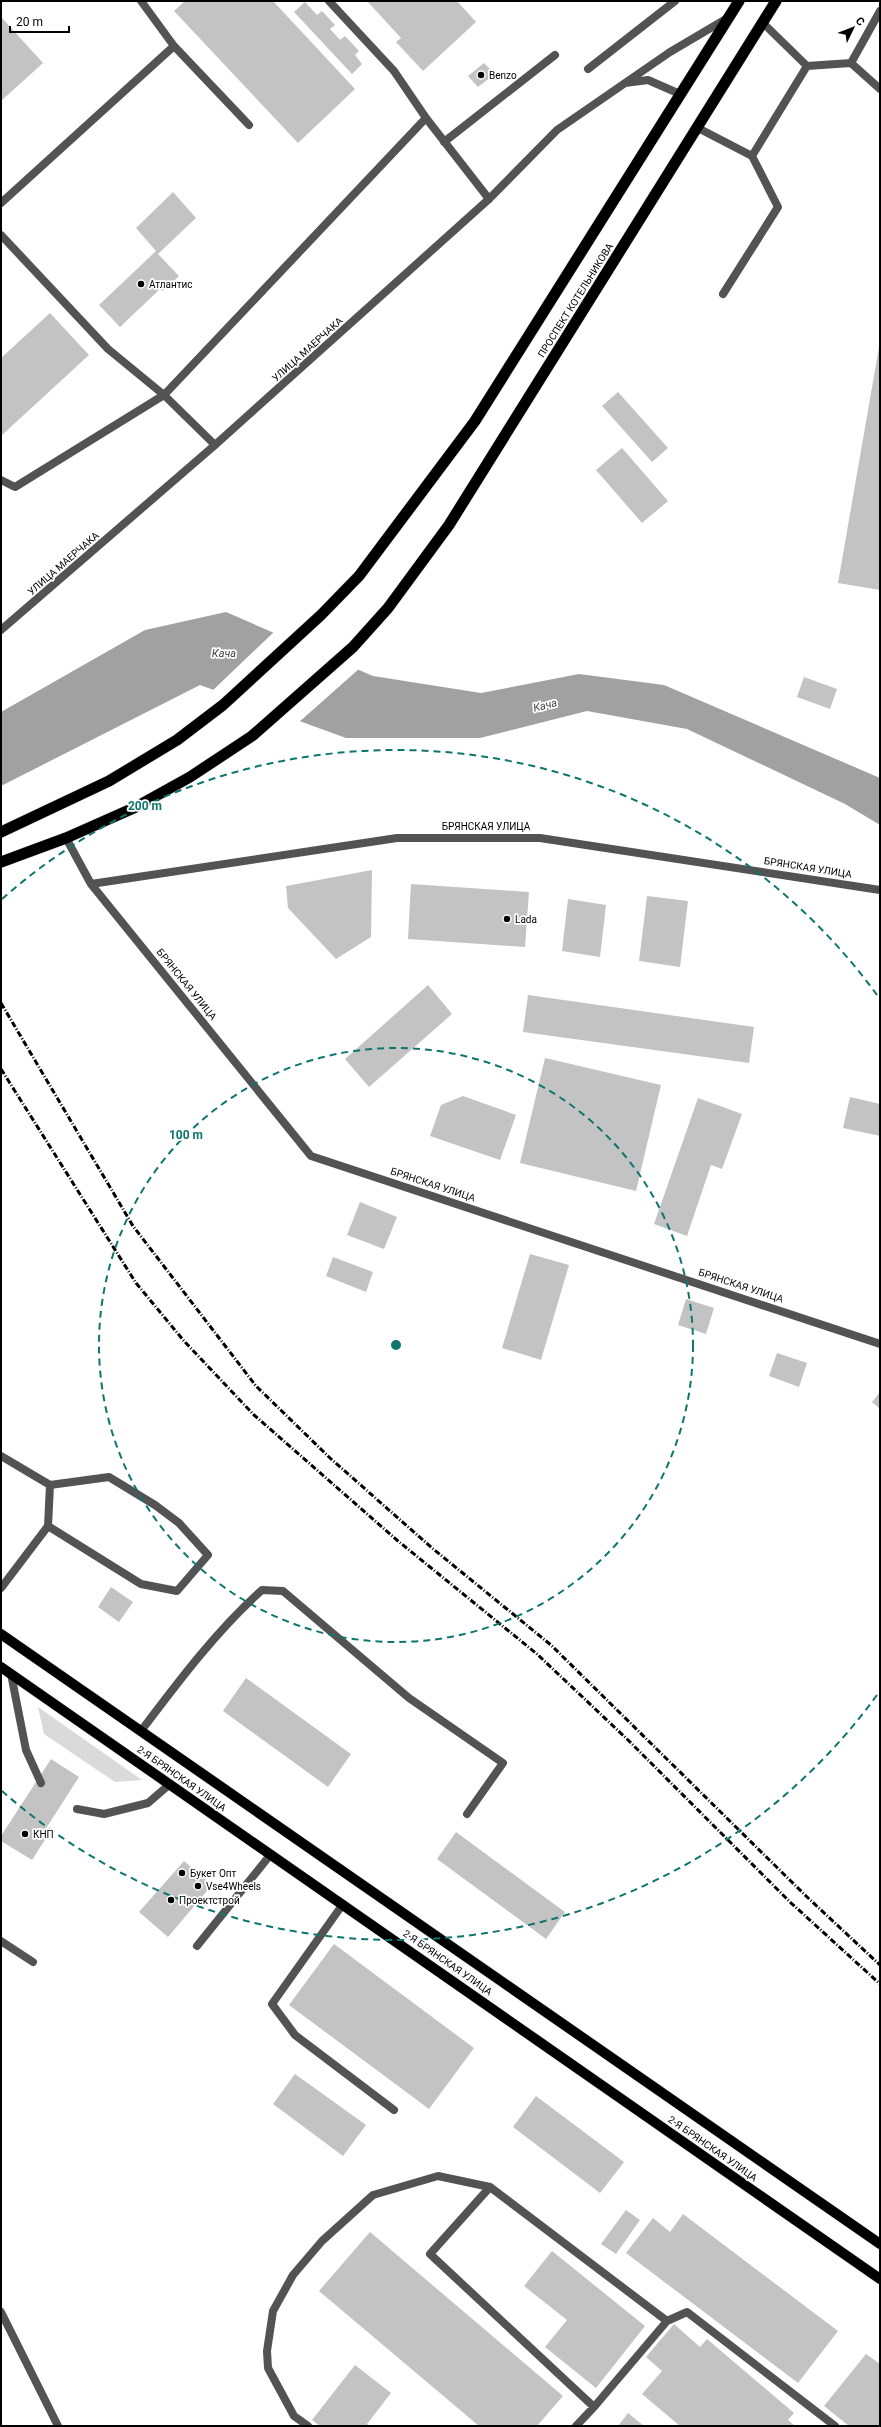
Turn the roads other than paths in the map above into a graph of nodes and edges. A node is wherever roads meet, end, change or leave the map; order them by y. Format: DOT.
graph roads {
  1 [pos="141,1"];
  2 [pos="329,1"];
  3 [pos="674,1"];
  4 [pos="739,1"];
  5 [pos="776,1"];
  6 [pos="880,11"];
  7 [pos="729,17"];
  8 [pos="763,23"];
  9 [pos="174,46"];
  10 [pos="555,55"];
  11 [pos="851,63"];
  12 [pos="807,66"];
  13 [pos="588,69"];
  14 [pos="624,83"];
  15 [pos="880,90"];
  16 [pos="680,94"];
  17 [pos="426,118"];
  18 [pos="249,125"];
  19 [pos="698,128"];
  20 [pos="444,142"];
  21 [pos="752,156"];
  22 [pos="489,199"];
  23 [pos="1,203"];
  24 [pos="1,236"];
  25 [pos="723,294"];
  26 [pos="164,395"];
  27 [pos="215,445"];
  28 [pos="1,480"];
  29 [pos="1,630"];
  30 [pos="1,832"];
  31 [pos="66,838"];
  32 [pos="1,862"];
  33 [pos="91,884"];
  34 [pos="880,890"];
  35 [pos="880,1344"];
  36 [pos="1,1456"];
  37 [pos="50,1485"];
  38 [pos="48,1526"];
  39 [pos="1,1588"];
  40 [pos="1,1634"];
  41 [pos="1,1667"];
  42 [pos="11,1674"];
  43 [pos="142,1730"];
  44 [pos="41,1783"];
  45 [pos="170,1784"];
  46 [pos="77,1809"];
  47 [pos="467,1814"];
  48 [pos="272,1854"];
  49 [pos="343,1904"];
  50 [pos="1,1941"];
  51 [pos="197,1946"];
  52 [pos="33,1962"];
  53 [pos="394,2110"];
  54 [pos="490,2187"];
  55 [pos="880,2244"];
  56 [pos="880,2279"];
  57 [pos="1,2312"];
  58 [pos="667,2321"];
  59 [pos="594,2407"];
  60 [pos="58,2426"];
  61 [pos="308,2426"];
  62 [pos="576,2426"];
  63 [pos="835,2426"];
  1 -- 9 [label="street"];
  2 -- 17 [label="street"];
  3 -- 13 [label="street"];
  4 -- 7 [label="highway, ПРОСПЕКТ КОТЕЛЬНИКОВА"];
  5 -- 8 [label="highway, ПРОСПЕКТ КОТЕЛЬНИКОВА"];
  6 -- 11 [label="street"];
  7 -- 14 [label="street, УЛИЦА МАЕРЧАКА"];
  7 -- 16 [label="highway, ПРОСПЕКТ КОТЕЛЬНИКОВА"];
  8 -- 12 [label="street"];
  8 -- 19 [label="highway, ПРОСПЕКТ КОТЕЛЬНИКОВА"];
  9 -- 18 [label="street"];
  9 -- 23 [label="street"];
  10 -- 20 [label="street"];
  11 -- 12 [label="street"];
  11 -- 15 [label="street"];
  12 -- 21 [label="street"];
  14 -- 16 [label="street"];
  14 -- 22 [label="street, УЛИЦА МАЕРЧАКА"];
  16 -- 30 [label="highway, ПРОСПЕКТ КОТЕЛЬНИКОВА"];
  17 -- 20 [label="street"];
  17 -- 26 [label="street"];
  19 -- 21 [label="street"];
  19 -- 31 [label="highway, ПРОСПЕКТ КОТЕЛЬНИКОВА"];
  20 -- 22 [label="street"];
  21 -- 25 [label="street"];
  22 -- 27 [label="street, УЛИЦА МАЕРЧАКА"];
  24 -- 26 [label="street"];
  26 -- 27 [label="street"];
  26 -- 28 [label="street"];
  27 -- 29 [label="street, УЛИЦА МАЕРЧАКА"];
  31 -- 32 [label="highway"];
  31 -- 33 [label="street, БРЯНСКАЯ УЛИЦА"];
  33 -- 34 [label="street, БРЯНСКАЯ УЛИЦА"];
  33 -- 35 [label="street, БРЯНСКАЯ УЛИЦА"];
  36 -- 37 [label="street"];
  37 -- 38 [label="street"];
  37 -- 38 [label="street"];
  38 -- 39 [label="street"];
  40 -- 43 [label="main road, 2-Я БРЯНСКАЯ УЛИЦА"];
  41 -- 42 [label="main road, 2-Я БРЯНСКАЯ УЛИЦА"];
  42 -- 44 [label="street"];
  42 -- 45 [label="main road, 2-Я БРЯНСКАЯ УЛИЦА"];
  43 -- 47 [label="street"];
  43 -- 55 [label="main road, 2-Я БРЯНСКАЯ УЛИЦА"];
  45 -- 46 [label="street"];
  45 -- 48 [label="main road, 2-Я БРЯНСКАЯ УЛИЦА"];
  48 -- 49 [label="main road, 2-Я БРЯНСКАЯ УЛИЦА"];
  48 -- 51 [label="street"];
  49 -- 53 [label="street"];
  49 -- 56 [label="main road, 2-Я БРЯНСКАЯ УЛИЦА"];
  50 -- 52 [label="street"];
  54 -- 58 [label="street"];
  54 -- 59 [label="street"];
  54 -- 61 [label="street"];
  57 -- 60 [label="street"];
  58 -- 59 [label="street"];
  58 -- 63 [label="street"];
  59 -- 62 [label="street"];
}
